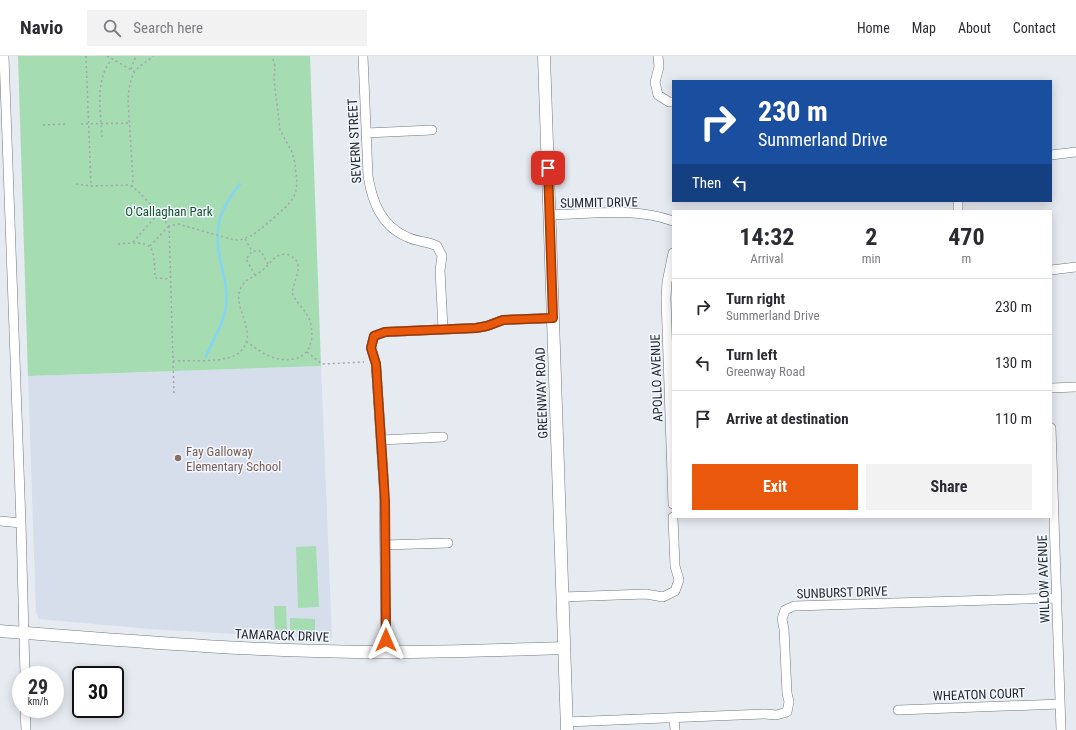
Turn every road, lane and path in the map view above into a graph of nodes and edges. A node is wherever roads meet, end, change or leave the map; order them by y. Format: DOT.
graph roads {
  1 [pos="4,56"];
  2 [pos="86,56"];
  3 [pos="107,56"];
  4 [pos="136,56"];
  5 [pos="154,56"];
  6 [pos="272,56"];
  7 [pos="363,56"];
  8 [pos="544,56"];
  9 [pos="658,56"];
  10 [pos="112,59"];
  11 [pos="131,70"];
  12 [pos="135,72"];
  13 [pos="672,102"];
  14 [pos="130,123"];
  15 [pos="67,124"];
  16 [pos="81,124"];
  17 [pos="88,124"];
  18 [pos="102,124"];
  19 [pos="43,125"];
  20 [pos="432,130"];
  21 [pos="366,133"];
  22 [pos="102,137"];
  23 [pos="1076,152"];
  24 [pos="1052,154"];
  25 [pos="4,157"];
  26 [pos="76,184"];
  27 [pos="90,186"];
  28 [pos="132,187"];
  29 [pos="158,214"];
  30 [pos="549,215"];
  31 [pos="672,221"];
  32 [pos="169,226"];
  33 [pos="245,239"];
  34 [pos="132,242"];
  35 [pos="118,244"];
  36 [pos="150,246"];
  37 [pos="252,251"];
  38 [pos="672,258"];
  39 [pos="268,264"];
  40 [pos="1076,267"];
  41 [pos="1052,270"];
  42 [pos="255,275"];
  43 [pos="171,279"];
  44 [pos="553,318"];
  45 [pos="443,330"];
  46 [pos="246,341"];
  47 [pos="308,352"];
  48 [pos="173,361"];
  49 [pos="364,362"];
  50 [pos="1076,387"];
  51 [pos="1052,388"];
  52 [pos="174,394"];
  53 [pos="442,437"];
  54 [pos="381,440"];
  55 [pos="1052,456"];
  56 [pos="672,475"];
  57 [pos="674,518"];
  58 [pos="0,521"];
  59 [pos="21,523"];
  60 [pos="448,543"];
  61 [pos="385,545"];
  62 [pos="562,596"];
  63 [pos="1057,598"];
  64 [pos="0,630"];
  65 [pos="24,632"];
  66 [pos="564,648"];
  67 [pos="386,652"];
  68 [pos="24,666"];
  69 [pos="1060,704"];
  70 [pos="898,710"];
  71 [pos="25,718"];
  72 [pos="674,718"];
  73 [pos="566,726"];
  74 [pos="26,730"];
  75 [pos="675,730"];
  76 [pos="1061,730"];
  1 -- 25 [label="street"];
  2 -- 17 [label="path"];
  3 -- 10 [label="path"];
  4 -- 11 [label="path"];
  5 -- 12 [label="path"];
  6 -- 33 [label="path"];
  7 -- 21 [label="street, SEVERN STREET"];
  8 -- 30 [label="street, GREENWAY ROAD"];
  9 -- 13 [label="street"];
  10 -- 11 [label="path"];
  10 -- 18 [label="path"];
  11 -- 12 [label="path"];
  12 -- 14 [label="path"];
  14 -- 18 [label="path"];
  14 -- 28 [label="path"];
  15 -- 19 [label="path"];
  16 -- 17 [label="path"];
  17 -- 18 [label="path"];
  17 -- 27 [label="path"];
  18 -- 22 [label="path"];
  20 -- 21 [label="street"];
  21 -- 45 [label="street, SEVERN STREET"];
  23 -- 24 [label="street"];
  25 -- 59 [label="street"];
  26 -- 27 [label="path"];
  27 -- 28 [label="path"];
  28 -- 29 [label="path"];
  29 -- 32 [label="path"];
  29 -- 34 [label="path"];
  30 -- 31 [label="street, SUMMIT DRIVE"];
  30 -- 44 [label="street, GREENWAY ROAD"];
  32 -- 33 [label="path"];
  32 -- 36 [label="path"];
  32 -- 43 [label="path"];
  33 -- 37 [label="path"];
  34 -- 35 [label="path"];
  34 -- 36 [label="path"];
  36 -- 43 [label="path"];
  37 -- 39 [label="path"];
  37 -- 42 [label="path"];
  38 -- 56 [label="street, APOLLO AVENUE"];
  39 -- 42 [label="path"];
  39 -- 47 [label="path"];
  40 -- 41 [label="street"];
  42 -- 46 [label="path"];
  43 -- 48 [label="path"];
  44 -- 45 [label="street"];
  44 -- 62 [label="street, GREENWAY ROAD"];
  45 -- 54 [label="street"];
  46 -- 47 [label="path"];
  46 -- 48 [label="path"];
  47 -- 49 [label="path"];
  48 -- 52 [label="path"];
  50 -- 51 [label="street"];
  53 -- 54 [label="street"];
  54 -- 61 [label="street"];
  55 -- 63 [label="street, WILLOW AVENUE"];
  57 -- 62 [label="street"];
  58 -- 59 [label="street"];
  59 -- 65 [label="street"];
  60 -- 61 [label="street"];
  61 -- 67 [label="street"];
  62 -- 66 [label="street, GREENWAY ROAD"];
  63 -- 69 [label="street, WILLOW AVENUE"];
  63 -- 72 [label="street, SUNBURST DRIVE"];
  64 -- 65 [label="street, TAMARACK DRIVE"];
  65 -- 67 [label="street, TAMARACK DRIVE"];
  65 -- 68 [label="street"];
  66 -- 67 [label="street, TAMARACK DRIVE"];
  66 -- 73 [label="street, GREENWAY ROAD"];
  69 -- 70 [label="street, WHEATON COURT"];
  69 -- 76 [label="street, WILLOW AVENUE"];
  71 -- 74 [label="street"];
  72 -- 73 [label="street, SUNBURST DRIVE"];
  72 -- 75 [label="street"];
}
